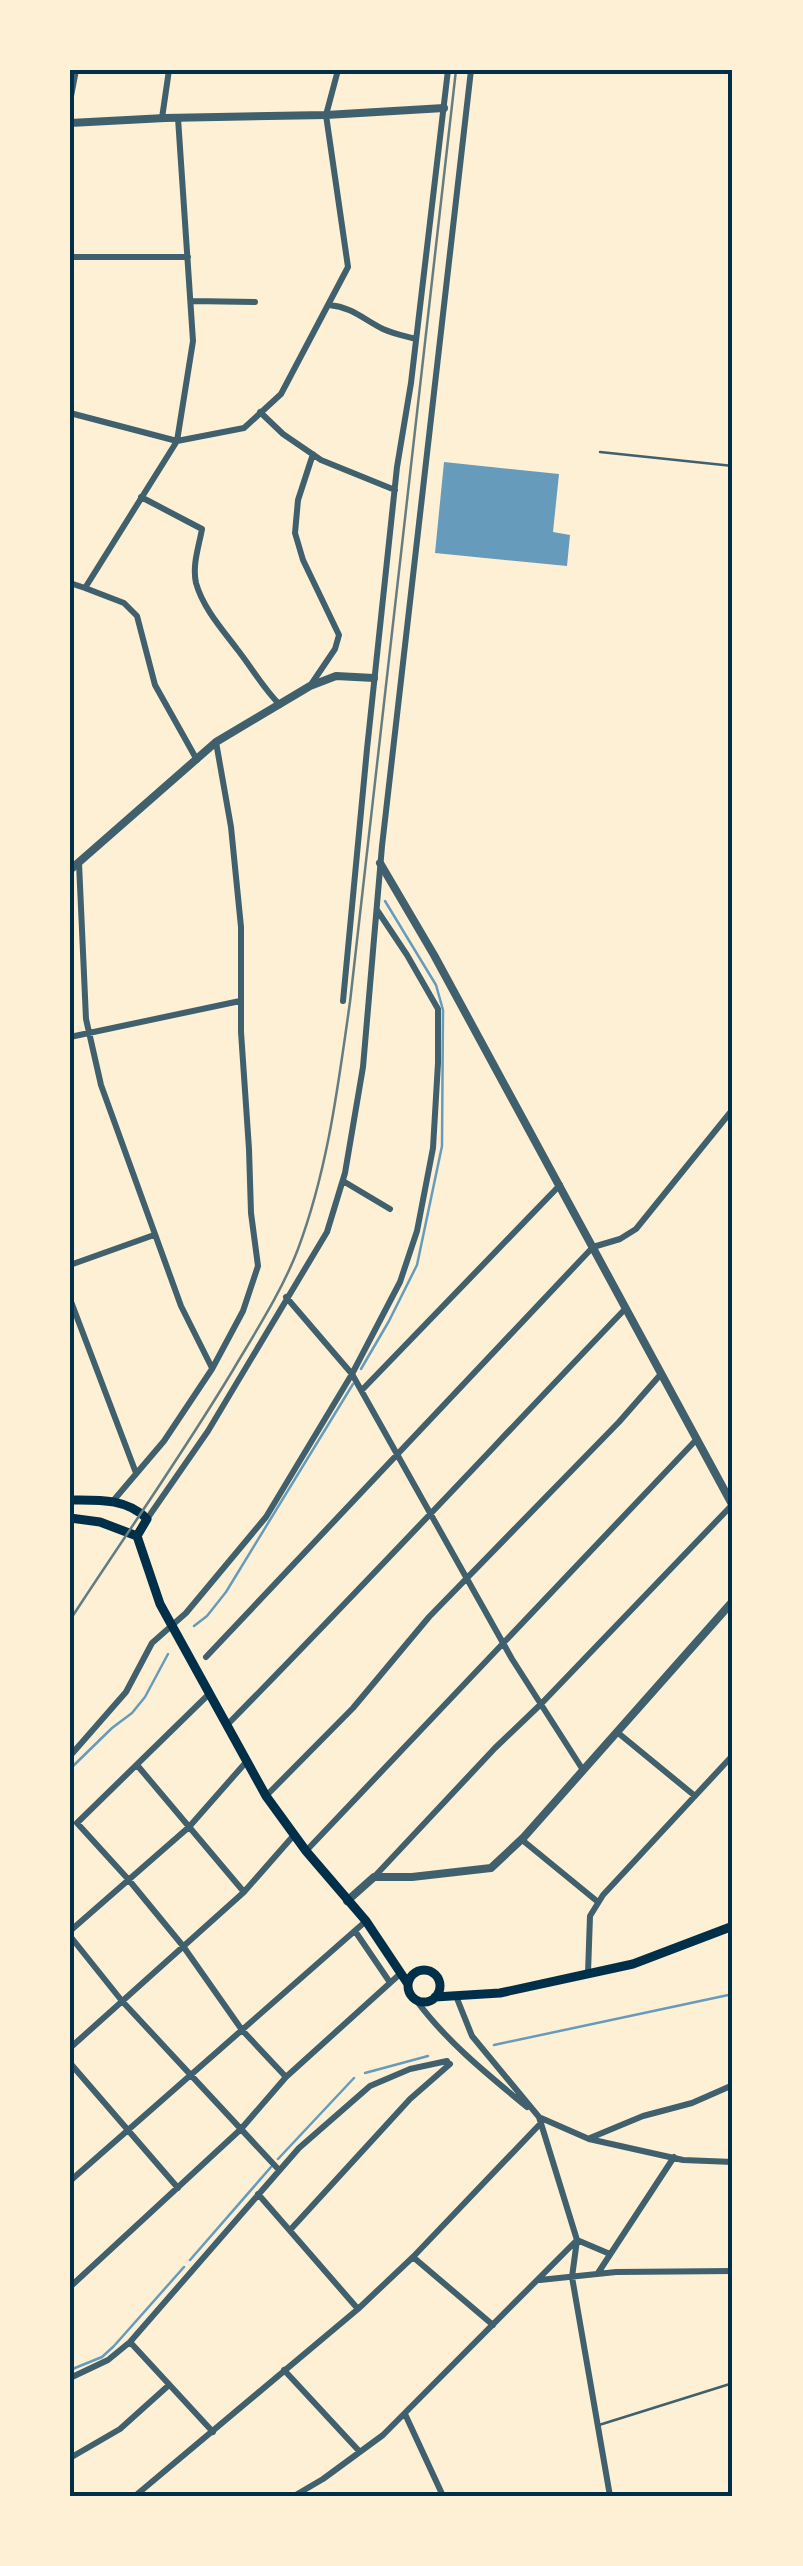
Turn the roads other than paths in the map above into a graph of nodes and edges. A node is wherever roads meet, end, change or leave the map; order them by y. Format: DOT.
graph roads {
  1 [pos="75,70"];
  2 [pos="169,70"];
  3 [pos="338,70"];
  4 [pos="448,70"];
  5 [pos="470,70"];
  6 [pos="70,96"];
  7 [pos="444,108"];
  8 [pos="326,115"];
  9 [pos="162,118"];
  10 [pos="178,118"];
  11 [pos="70,123"];
  12 [pos="70,257"];
  13 [pos="188,257"];
  14 [pos="191,301"];
  15 [pos="255,302"];
  16 [pos="328,305"];
  17 [pos="416,339"];
  18 [pos="259,412"];
  19 [pos="70,413"];
  20 [pos="177,441"];
  21 [pos="600,452"];
  22 [pos="312,454"];
  23 [pos="733,466"];
  24 [pos="396,490"];
  25 [pos="141,497"];
  26 [pos="70,584"];
  27 [pos="84,588"];
  28 [pos="374,678"];
  29 [pos="310,686"];
  30 [pos="280,705"];
  31 [pos="216,742"];
  32 [pos="196,760"];
  33 [pos="80,863"];
  34 [pos="380,863"];
  35 [pos="70,870"];
  36 [pos="376,909"];
  37 [pos="240,1000"];
  38 [pos="343,1001"];
  39 [pos="88,1032"];
  40 [pos="70,1037"];
  41 [pos="733,1109"];
  42 [pos="343,1182"];
  43 [pos="560,1185"];
  44 [pos="390,1209"];
  45 [pos="154,1234"];
  46 [pos="593,1246"];
  47 [pos="70,1264"];
  48 [pos="286,1296"];
  49 [pos="70,1299"];
  50 [pos="626,1308"];
  51 [pos="212,1369"];
  52 [pos="352,1374"];
  53 [pos="661,1374"];
  54 [pos="362,1390"];
  55 [pos="696,1440"];
  56 [pos="396,1453"];
  57 [pos="136,1474"];
  58 [pos="70,1500"];
  59 [pos="113,1502"];
  60 [pos="732,1505"];
  61 [pos="430,1513"];
  62 [pos="70,1518"];
  63 [pos="148,1519"];
  64 [pos="137,1536"];
  65 [pos="467,1577"];
  66 [pos="733,1601"];
  67 [pos="172,1626"];
  68 [pos="503,1642"];
  69 [pos="206,1657"];
  70 [pos="209,1694"];
  71 [pos="541,1704"];
  72 [pos="226,1726"];
  73 [pos="618,1732"];
  74 [pos="733,1755"];
  75 [pos="70,1756"];
  76 [pos="246,1761"];
  77 [pos="137,1765"];
  78 [pos="583,1770"];
  79 [pos="266,1796"];
  80 [pos="695,1796"];
  81 [pos="189,1827"];
  82 [pos="294,1835"];
  83 [pos="521,1839"];
  84 [pos="306,1851"];
  85 [pos="374,1877"];
  86 [pos="128,1879"];
  87 [pos="244,1892"];
  88 [pos="347,1900"];
  89 [pos="598,1902"];
  90 [pos="366,1921"];
  91 [pos="733,1926"];
  92 [pos="355,1931"];
  93 [pos="70,1934"];
  94 [pos="183,1946"];
  95 [pos="401,1972"];
  96 [pos="588,1973"];
  97 [pos="390,1982"];
  98 [pos="408,1984"];
  99 [pos="456,1996"];
  100 [pos="435,1998"];
  101 [pos="416,2000"];
  102 [pos="122,2001"];
  103 [pos="242,2030"];
  104 [pos="70,2048"];
  105 [pos="70,2063"];
  106 [pos="191,2074"];
  107 [pos="286,2077"];
  108 [pos="733,2084"];
  109 [pos="540,2120"];
  110 [pos="240,2128"];
  111 [pos="128,2130"];
  112 [pos="589,2139"];
  113 [pos="674,2158"];
  114 [pos="733,2162"];
  115 [pos="280,2170"];
  116 [pos="70,2181"];
  117 [pos="178,2188"];
  118 [pos="258,2194"];
  119 [pos="291,2229"];
  120 [pos="576,2240"];
  121 [pos="610,2254"];
  122 [pos="414,2257"];
  123 [pos="733,2271"];
  124 [pos="597,2274"];
  125 [pos="572,2277"];
  126 [pos="537,2280"];
  127 [pos="70,2288"];
  128 [pos="358,2309"];
  129 [pos="493,2325"];
  130 [pos="130,2342"];
  131 [pos="284,2370"];
  132 [pos="70,2378"];
  133 [pos="733,2383"];
  134 [pos="169,2385"];
  135 [pos="405,2414"];
  136 [pos="598,2426"];
  137 [pos="213,2432"];
  138 [pos="360,2452"];
  139 [pos="70,2458"];
  140 [pos="135,2496"];
  141 [pos="294,2496"];
  142 [pos="442,2496"];
  143 [pos="610,2496"];
  1 -- 6 [label="street"];
  2 -- 9 [label="street"];
  3 -- 8 [label="street"];
  4 -- 7 [label="street"];
  5 -- 34 [label="street"];
  7 -- 8 [label="street"];
  7 -- 17 [label="street"];
  8 -- 10 [label="street"];
  8 -- 16 [label="street"];
  9 -- 10 [label="street"];
  9 -- 11 [label="street"];
  10 -- 13 [label="street"];
  12 -- 13 [label="street"];
  13 -- 14 [label="street"];
  14 -- 15 [label="street"];
  14 -- 20 [label="street"];
  16 -- 17 [label="street"];
  16 -- 18 [label="street"];
  17 -- 24 [label="street"];
  18 -- 20 [label="street"];
  18 -- 22 [label="street"];
  19 -- 20 [label="street"];
  20 -- 25 [label="street"];
  21 -- 23 [label="lane"];
  22 -- 24 [label="street"];
  22 -- 29 [label="street"];
  24 -- 28 [label="street"];
  25 -- 27 [label="street"];
  25 -- 30 [label="street"];
  26 -- 27 [label="street"];
  27 -- 32 [label="street"];
  28 -- 29 [label="street"];
  28 -- 38 [label="street"];
  29 -- 30 [label="street"];
  30 -- 31 [label="street"];
  31 -- 32 [label="street"];
  31 -- 37 [label="street"];
  32 -- 33 [label="street"];
  33 -- 35 [label="street"];
  33 -- 39 [label="street"];
  34 -- 36 [label="street"];
  34 -- 43 [label="street"];
  36 -- 42 [label="street"];
  36 -- 52 [label="street"];
  37 -- 39 [label="street"];
  37 -- 51 [label="street"];
  39 -- 40 [label="street"];
  39 -- 45 [label="street"];
  41 -- 46 [label="street"];
  42 -- 44 [label="street"];
  42 -- 48 [label="street"];
  43 -- 46 [label="street"];
  43 -- 54 [label="street"];
  45 -- 47 [label="street"];
  45 -- 51 [label="street"];
  46 -- 50 [label="street"];
  46 -- 56 [label="street"];
  48 -- 52 [label="street"];
  48 -- 63 [label="street"];
  49 -- 57 [label="street"];
  50 -- 53 [label="street"];
  50 -- 61 [label="street"];
  51 -- 57 [label="street"];
  52 -- 54 [label="street"];
  52 -- 67 [label="street"];
  53 -- 55 [label="street"];
  53 -- 65 [label="street"];
  54 -- 56 [label="street"];
  55 -- 60 [label="street"];
  55 -- 68 [label="street"];
  56 -- 61 [label="street"];
  56 -- 69 [label="street"];
  57 -- 59 [label="street"];
  58 -- 59 [label="main road"];
  59 -- 63 [label="main road"];
  60 -- 71 [label="street"];
  61 -- 65 [label="street"];
  61 -- 72 [label="street"];
  62 -- 64 [label="main road"];
  63 -- 64 [label="main road"];
  64 -- 67 [label="main road"];
  65 -- 68 [label="street"];
  65 -- 79 [label="street"];
  66 -- 73 [label="street"];
  67 -- 70 [label="main road"];
  67 -- 75 [label="street"];
  68 -- 71 [label="street"];
  68 -- 84 [label="street"];
  70 -- 72 [label="main road"];
  70 -- 77 [label="street"];
  71 -- 78 [label="street"];
  71 -- 85 [label="street"];
  72 -- 76 [label="main road"];
  73 -- 78 [label="street"];
  73 -- 80 [label="street"];
  74 -- 80 [label="street"];
  76 -- 79 [label="main road"];
  76 -- 81 [label="street"];
  77 -- 81 [label="street"];
  77 -- 86 [label="street"];
  78 -- 83 [label="street"];
  79 -- 82 [label="main road"];
  80 -- 89 [label="street"];
  81 -- 86 [label="street"];
  81 -- 87 [label="street"];
  82 -- 84 [label="main road"];
  82 -- 87 [label="street"];
  83 -- 85 [label="street"];
  83 -- 89 [label="street"];
  84 -- 88 [label="main road"];
  85 -- 88 [label="street"];
  86 -- 93 [label="street"];
  86 -- 94 [label="street"];
  87 -- 94 [label="street"];
  88 -- 90 [label="main road"];
  89 -- 96 [label="street"];
  90 -- 92 [label="street"];
  90 -- 95 [label="main road"];
  91 -- 96 [label="main road"];
  92 -- 97 [label="street"];
  92 -- 103 [label="street"];
  93 -- 102 [label="street"];
  94 -- 102 [label="street"];
  94 -- 103 [label="street"];
  95 -- 97 [label="street"];
  95 -- 98 [label="main road"];
  96 -- 99 [label="main road"];
  97 -- 107 [label="street"];
  98 -- 100 [label="main road"];
  98 -- 101 [label="main road"];
  99 -- 100 [label="main road"];
  99 -- 109 [label="street"];
  100 -- 101 [label="main road"];
  101 -- 109 [label="street"];
  102 -- 104 [label="street"];
  102 -- 106 [label="street"];
  103 -- 106 [label="street"];
  103 -- 107 [label="street"];
  105 -- 111 [label="street"];
  106 -- 110 [label="street"];
  106 -- 111 [label="street"];
  107 -- 110 [label="street"];
  108 -- 112 [label="street"];
  109 -- 112 [label="street"];
  109 -- 120 [label="street"];
  109 -- 122 [label="street"];
  110 -- 115 [label="street"];
  110 -- 117 [label="street"];
  111 -- 116 [label="street"];
  111 -- 117 [label="street"];
  112 -- 113 [label="street"];
  113 -- 114 [label="street"];
  113 -- 121 [label="street"];
  115 -- 118 [label="street"];
  115 -- 119 [label="street"];
  117 -- 127 [label="street"];
  118 -- 119 [label="street"];
  118 -- 130 [label="street"];
  119 -- 128 [label="street"];
  120 -- 121 [label="street"];
  120 -- 125 [label="street"];
  120 -- 126 [label="street"];
  121 -- 124 [label="street"];
  122 -- 128 [label="street"];
  122 -- 129 [label="street"];
  123 -- 124 [label="street"];
  124 -- 125 [label="street"];
  125 -- 126 [label="street"];
  125 -- 136 [label="street"];
  126 -- 129 [label="street"];
  128 -- 131 [label="street"];
  129 -- 135 [label="street"];
  130 -- 132 [label="street"];
  130 -- 134 [label="street"];
  131 -- 137 [label="street"];
  131 -- 138 [label="street"];
  133 -- 136 [label="lane"];
  134 -- 137 [label="street"];
  134 -- 139 [label="street"];
  135 -- 138 [label="street"];
  135 -- 142 [label="street"];
  136 -- 143 [label="street"];
  137 -- 140 [label="street"];
  138 -- 141 [label="street"];
}
